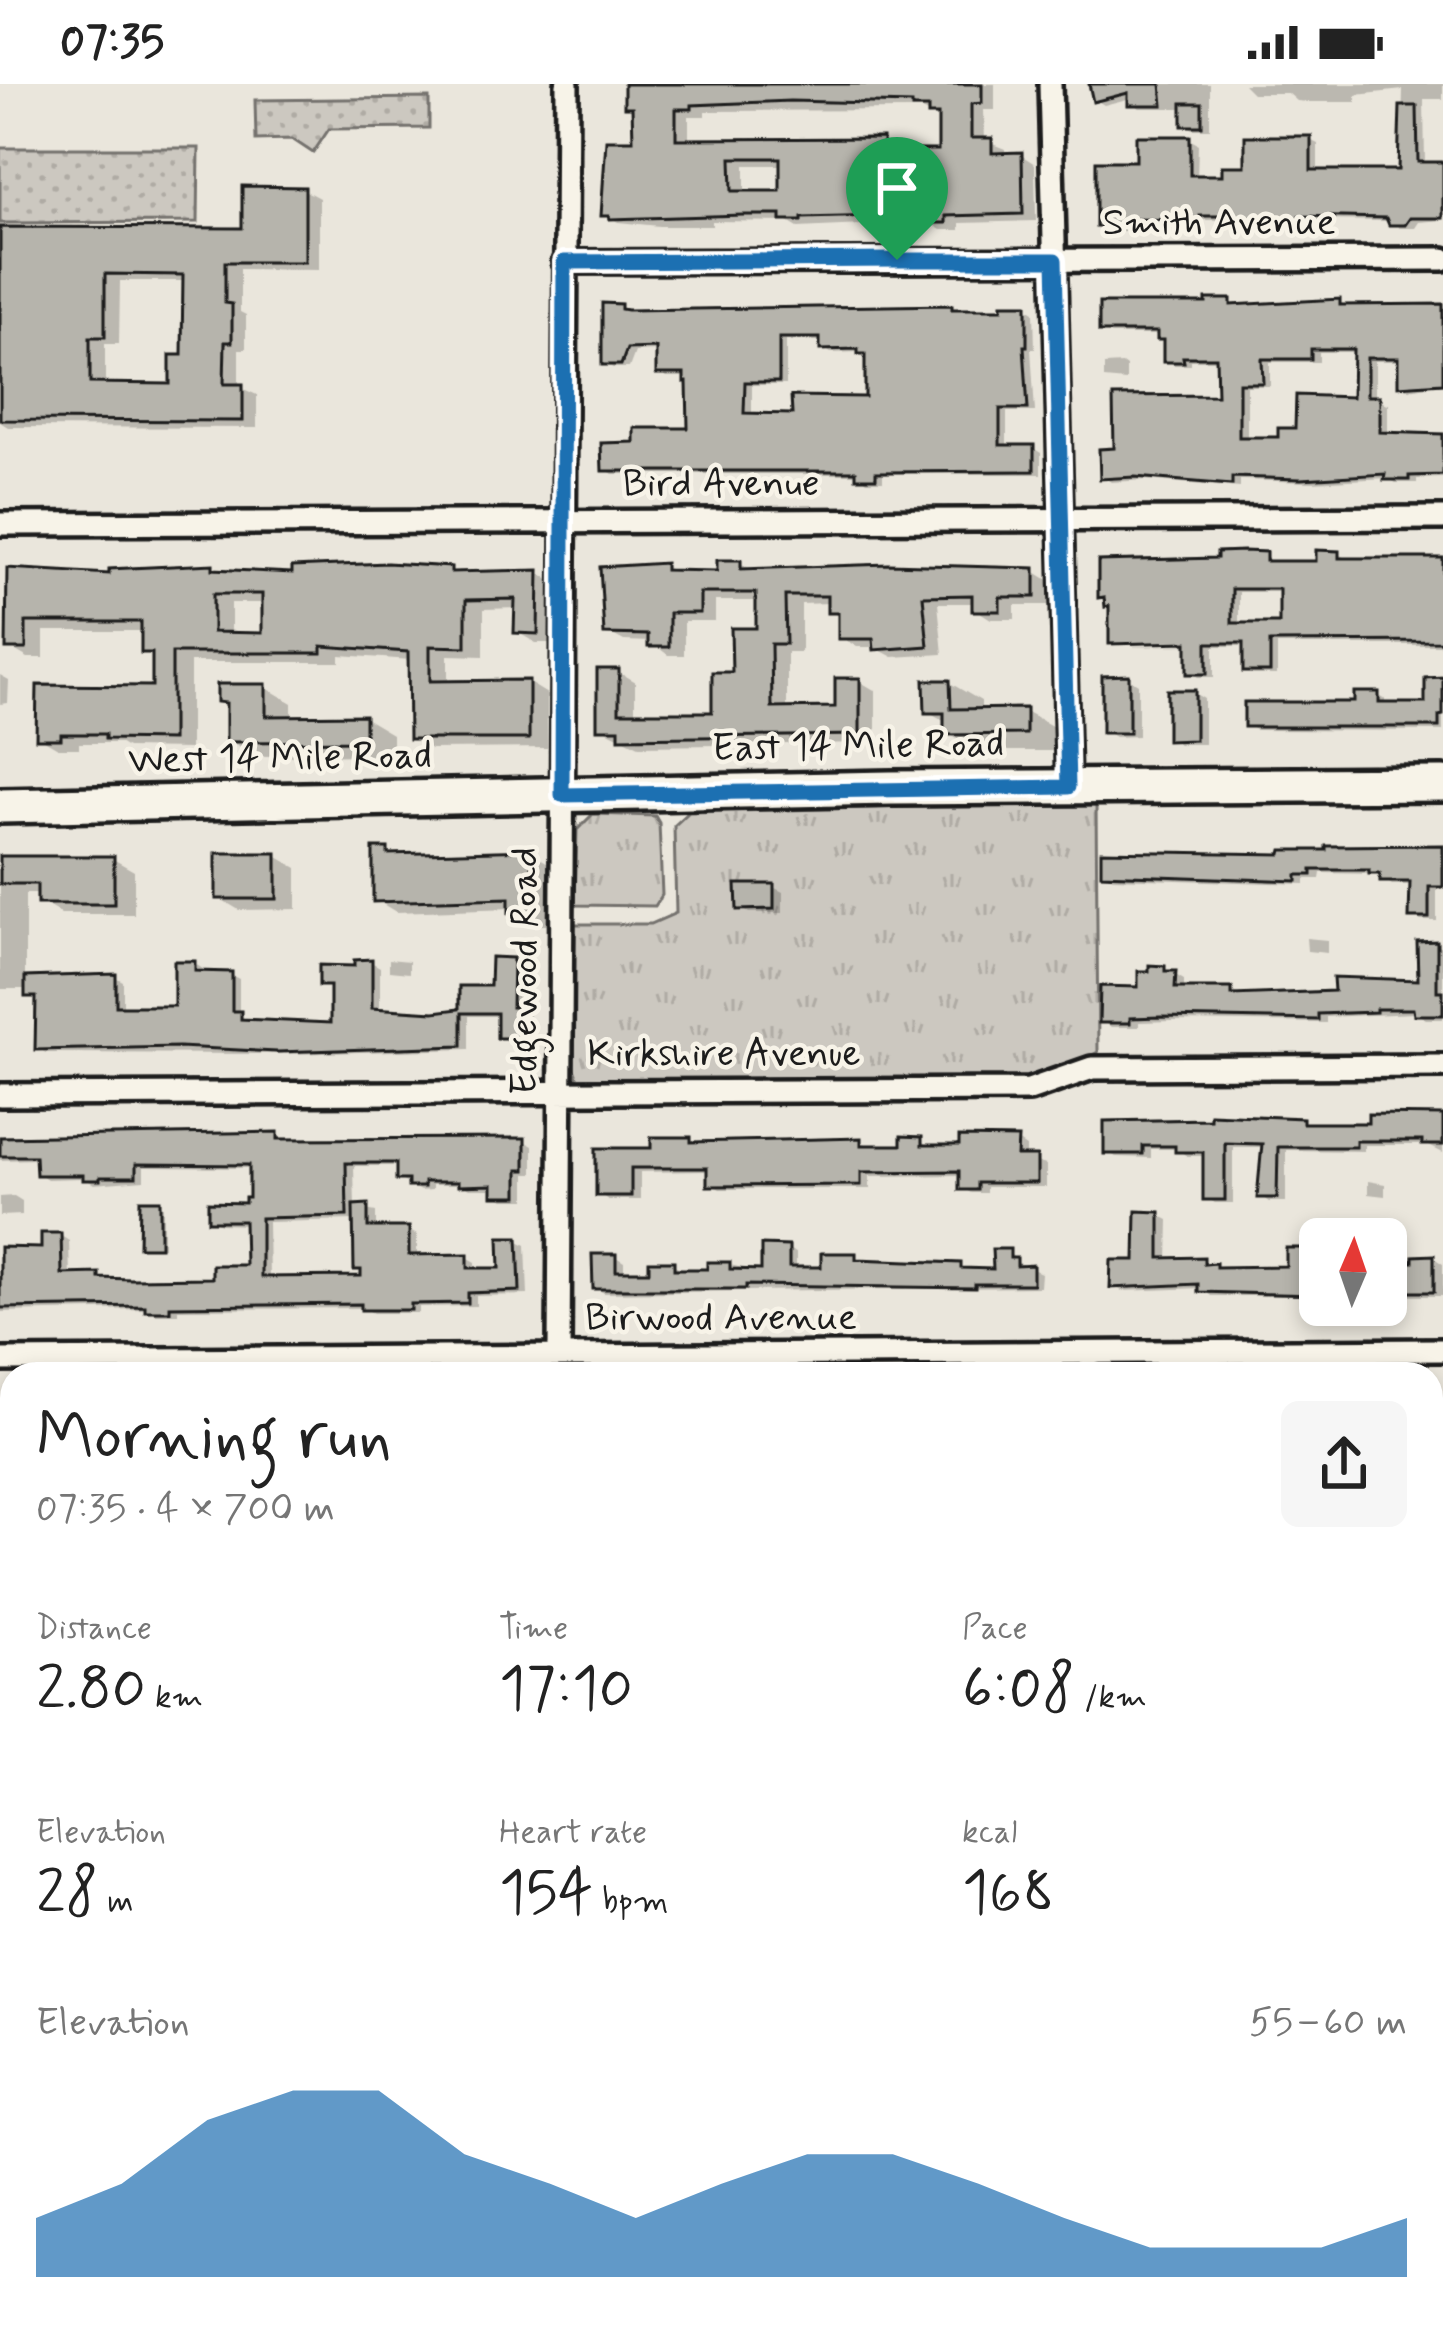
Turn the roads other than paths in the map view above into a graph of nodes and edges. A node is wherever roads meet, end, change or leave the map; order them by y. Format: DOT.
graph roads {
  1 [pos="567,84"];
  2 [pos="1050,84"];
  3 [pos="1443,259"];
  4 [pos="1055,260"];
  5 [pos="564,262"];
  6 [pos="1061,518"];
  7 [pos="1443,518"];
  8 [pos="563,521"];
  9 [pos="0,524"];
  10 [pos="1443,784"];
  11 [pos="1068,787"];
  12 [pos="562,795"];
  13 [pos="0,806"];
  14 [pos="1443,1066"];
  15 [pos="560,1090"];
  16 [pos="0,1095"];
  17 [pos="1443,1351"];
  18 [pos="559,1355"];
  19 [pos="0,1360"];
  20 [pos="1064,1362"];
  1 -- 5 [label="street, Edgewood Road"];
  2 -- 4 [label="street"];
  3 -- 4 [label="street, Smith Avenue"];
  4 -- 5 [label="street, Smith Avenue"];
  4 -- 6 [label="street"];
  5 -- 8 [label="street, Edgewood Road"];
  6 -- 7 [label="street, Bird Avenue"];
  6 -- 8 [label="street, Bird Avenue"];
  6 -- 11 [label="street"];
  8 -- 9 [label="street, Bird Avenue"];
  8 -- 12 [label="street, Edgewood Road"];
  10 -- 11 [label="main road, East 14 Mile Road"];
  11 -- 12 [label="main road, East 14 Mile Road"];
  12 -- 13 [label="main road, West 14 Mile Road"];
  12 -- 15 [label="street, Edgewood Road"];
  14 -- 15 [label="street, Kirkshire Avenue"];
  15 -- 16 [label="street, Kirkshire Avenue"];
  15 -- 18 [label="street, Edgewood Road"];
  17 -- 20 [label="street, Birwood Avenue"];
  18 -- 19 [label="street, Birwood Avenue"];
  18 -- 20 [label="street, Birwood Avenue"];
}
